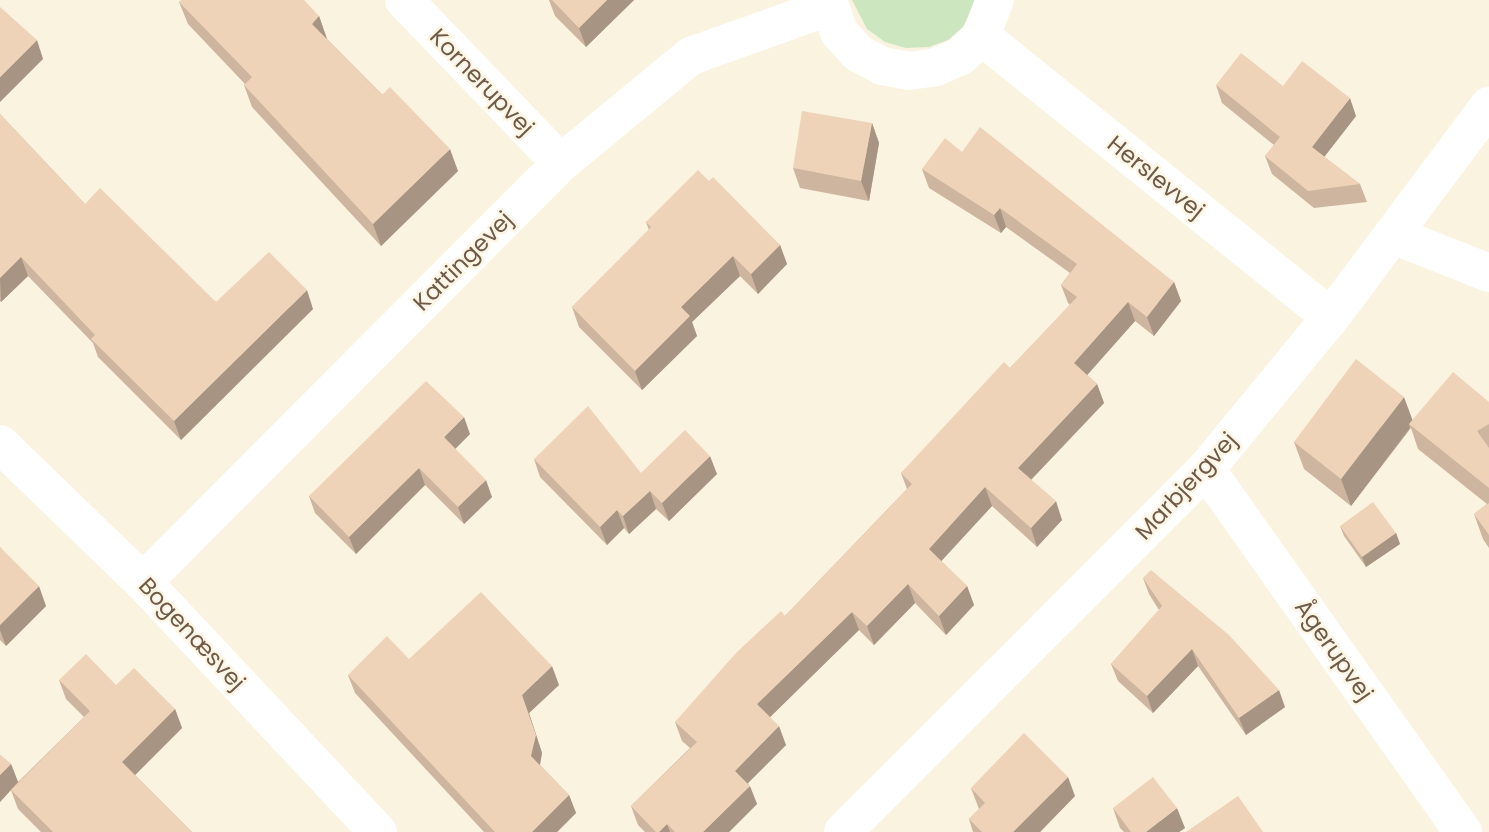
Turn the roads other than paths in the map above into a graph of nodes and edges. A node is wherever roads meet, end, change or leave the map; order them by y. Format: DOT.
graph roads {
  1 [pos="404,0"];
  2 [pos="995,0"];
  3 [pos="828,4"];
  4 [pos="981,36"];
  5 [pos="1489,106"];
  6 [pos="561,163"];
  7 [pos="1392,235"];
  8 [pos="1489,273"];
  9 [pos="1331,317"];
  10 [pos="0,444"];
  11 [pos="1206,469"];
  12 [pos="143,582"];
  13 [pos="378,832"];
  14 [pos="844,832"];
  15 [pos="1463,832"];
  1 -- 6 [label="street, Kornerupvej"];
  2 -- 4 [label="street"];
  3 -- 4 [label="street"];
  3 -- 6 [label="street, Kattingevej"];
  4 -- 9 [label="street, Herslevvej"];
  5 -- 7 [label="street, Marbjergvej"];
  6 -- 12 [label="street, Kattingevej"];
  7 -- 8 [label="street"];
  7 -- 9 [label="street, Marbjergvej"];
  9 -- 11 [label="street, Marbjergvej"];
  10 -- 12 [label="street, Bogenæsvej"];
  11 -- 14 [label="street, Marbjergvej"];
  11 -- 15 [label="street, Ågerupvej"];
  12 -- 13 [label="street, Bogenæsvej"];
}
